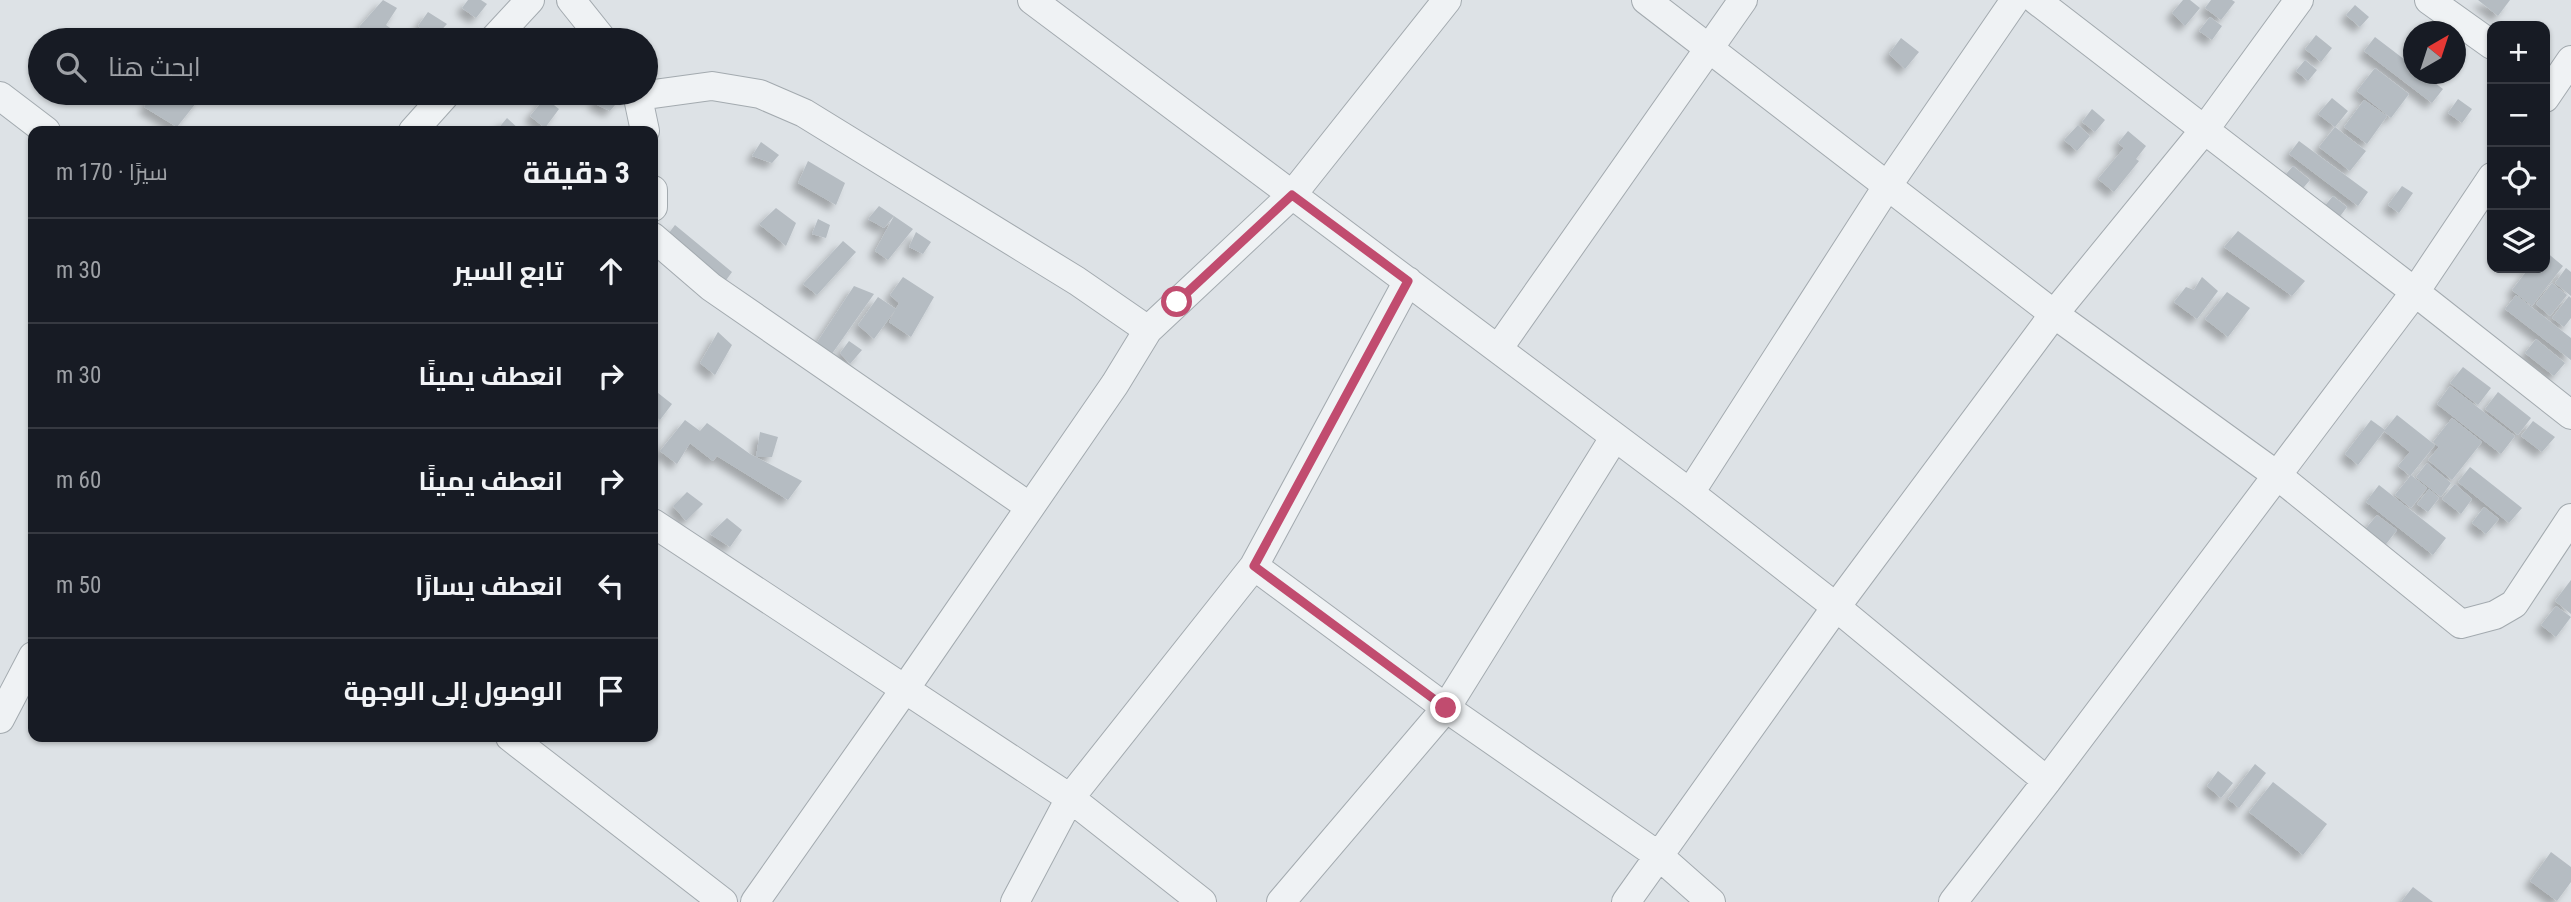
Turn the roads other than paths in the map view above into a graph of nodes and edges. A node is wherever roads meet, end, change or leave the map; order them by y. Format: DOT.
graph roads {
  1 [pos="530,0"];
  2 [pos="571,0"];
  3 [pos="1032,0"];
  4 [pos="1447,0"];
  5 [pos="1646,0"];
  6 [pos="1743,0"];
  7 [pos="2015,0"];
  8 [pos="2036,0"];
  9 [pos="2299,0"];
  10 [pos="2429,0"];
  11 [pos="504,28"];
  12 [pos="593,28"];
  13 [pos="2487,41"];
  14 [pos="1708,48"];
  15 [pos="2571,60"];
  16 [pos="658,92"];
  17 [pos="2553,92"];
  18 [pos="0,96"];
  19 [pos="436,105"];
  20 [pos="640,105"];
  21 [pos="39,126"];
  22 [pos="417,126"];
  23 [pos="644,126"];
  24 [pos="2205,129"];
  25 [pos="1888,185"];
  26 [pos="2487,185"];
  27 [pos="1292,195"];
  28 [pos="658,241"];
  29 [pos="1408,281"];
  30 [pos="2416,292"];
  31 [pos="2053,314"];
  32 [pos="1148,330"];
  33 [pos="1498,349"];
  34 [pos="2571,415"];
  35 [pos="1614,438"];
  36 [pos="2278,476"];
  37 [pos="1689,493"];
  38 [pos="1030,507"];
  39 [pos="2571,518"];
  40 [pos="658,526"];
  41 [pos="1254,566"];
  42 [pos="1836,607"];
  43 [pos="28,666"];
  44 [pos="905,689"];
  45 [pos="1446,708"];
  46 [pos="0,719"];
  47 [pos="516,742"];
  48 [pos="2048,781"];
  49 [pos="1070,798"];
  50 [pos="1659,856"];
  51 [pos="723,902"];
  52 [pos="755,902"];
  53 [pos="1015,902"];
  54 [pos="1202,902"];
  55 [pos="1281,902"];
  56 [pos="1626,902"];
  57 [pos="1712,902"];
  58 [pos="1954,902"];
  1 -- 11 [label="street"];
  2 -- 12 [label="street"];
  3 -- 27 [label="street"];
  4 -- 27 [label="street"];
  5 -- 14 [label="street"];
  6 -- 14 [label="street"];
  7 -- 25 [label="street"];
  8 -- 24 [label="street"];
  9 -- 24 [label="street"];
  10 -- 13 [label="street"];
  14 -- 25 [label="street"];
  14 -- 33 [label="street"];
  15 -- 17 [label="street"];
  16 -- 32 [label="street"];
  18 -- 21 [label="street"];
  19 -- 22 [label="street"];
  20 -- 23 [label="street"];
  24 -- 30 [label="street"];
  24 -- 31 [label="street"];
  25 -- 31 [label="street"];
  25 -- 37 [label="street"];
  26 -- 30 [label="street"];
  27 -- 29 [label="street"];
  27 -- 32 [label="street"];
  28 -- 38 [label="street"];
  29 -- 33 [label="street"];
  29 -- 41 [label="street"];
  30 -- 34 [label="street"];
  30 -- 36 [label="street"];
  31 -- 36 [label="street"];
  31 -- 42 [label="street"];
  32 -- 38 [label="street"];
  33 -- 35 [label="street"];
  35 -- 37 [label="street"];
  35 -- 45 [label="street"];
  36 -- 39 [label="street"];
  36 -- 48 [label="street"];
  37 -- 42 [label="street"];
  38 -- 44 [label="street"];
  40 -- 44 [label="street"];
  41 -- 45 [label="street"];
  41 -- 49 [label="street"];
  42 -- 48 [label="street"];
  42 -- 50 [label="street"];
  43 -- 46 [label="street"];
  44 -- 49 [label="street"];
  44 -- 52 [label="street"];
  45 -- 50 [label="street"];
  45 -- 55 [label="street"];
  47 -- 51 [label="street"];
  48 -- 58 [label="street"];
  49 -- 53 [label="street"];
  49 -- 54 [label="street"];
  50 -- 56 [label="street"];
  50 -- 57 [label="street"];
}
